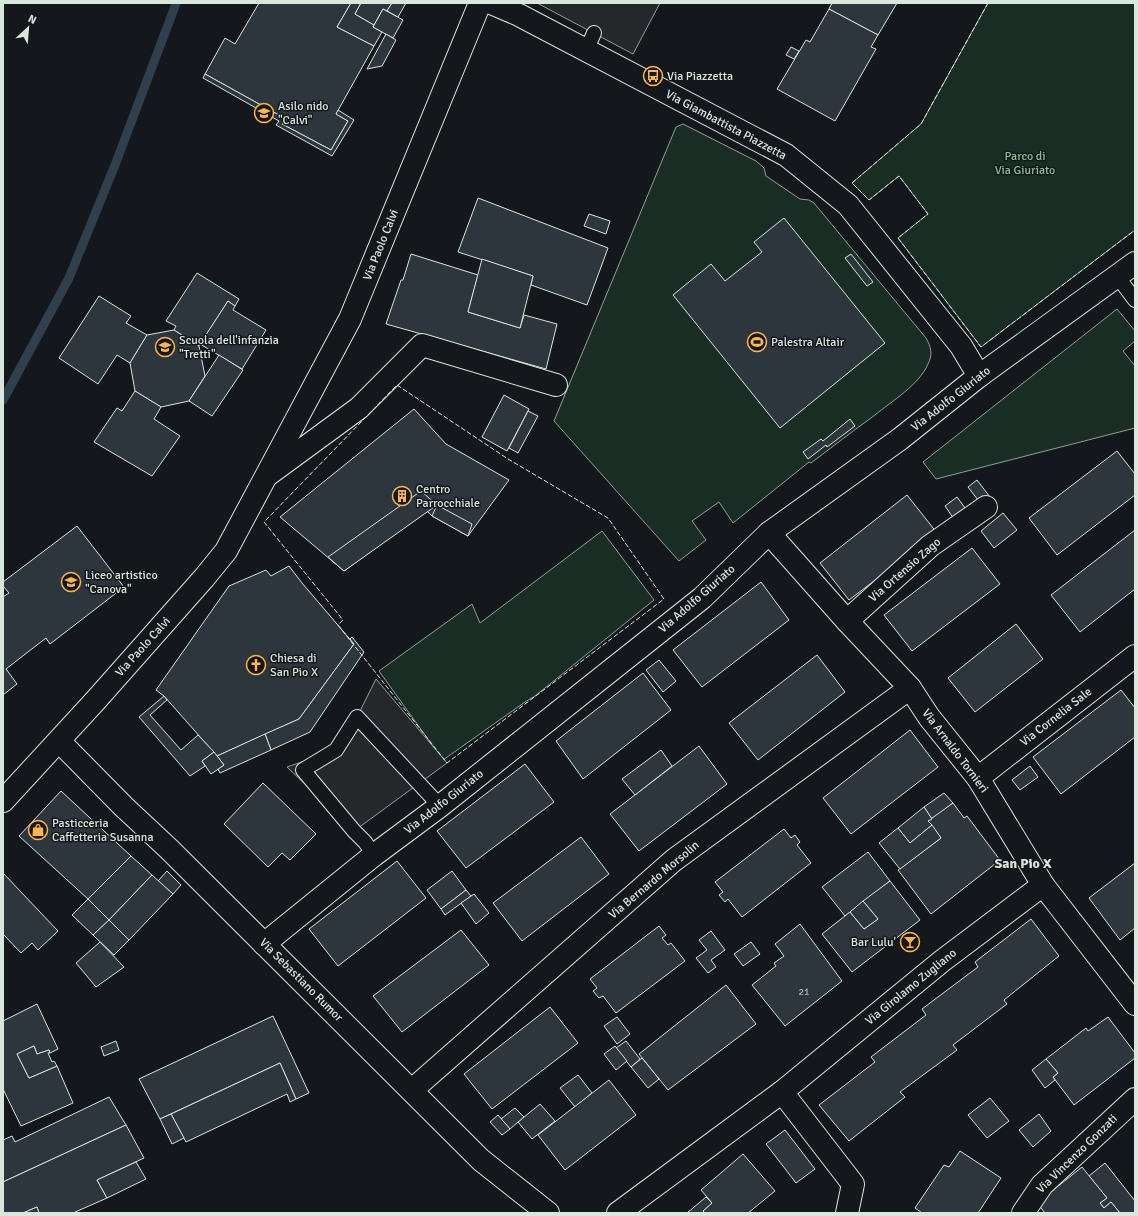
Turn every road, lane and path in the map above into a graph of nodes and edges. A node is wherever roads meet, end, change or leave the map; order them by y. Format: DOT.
graph roads {
  1 [pos="480,3"];
  2 [pos="490,3"];
  3 [pos="1135,263"];
  4 [pos="1117,276"];
  5 [pos="1135,300"];
  6 [pos="979,376"];
  7 [pos="556,385"];
  8 [pos="264,478"];
  9 [pos="986,507"];
  10 [pos="769,534"];
  11 [pos="847,621"];
  12 [pos="1135,656"];
  13 [pos="910,688"];
  14 [pos="59,741"];
  15 [pos="978,778"];
  16 [pos="3,801"];
  17 [pos="440,806"];
  18 [pos="374,855"];
  19 [pos="1043,885"];
  20 [pos="264,944"];
  21 [pos="1135,1004"];
  22 [pos="412,1090"];
  23 [pos="782,1092"];
  24 [pos="1135,1099"];
  25 [pos="548,1213"];
  26 [pos="618,1213"];
  27 [pos="847,1213"];
  28 [pos="1023,1213"];
  1 -- 8 [label="street, Via Paolo Calvi"];
  2 -- 6 [label="street, Via Giambattista Piazzetta"];
  3 -- 4 [label="street, Via Adolfo Giuriato"];
  4 -- 5 [label="lane"];
  4 -- 6 [label="street, Via Adolfo Giuriato"];
  6 -- 10 [label="street, Via Adolfo Giuriato"];
  7 -- 8 [label="street, Via Paolo Calvi"];
  8 -- 14 [label="street, Via Paolo Calvi"];
  9 -- 11 [label="street, Via Ortensio Zago"];
  10 -- 11 [label="street, Via Arnaldo Tornieri"];
  10 -- 17 [label="street, Via Adolfo Giuriato"];
  11 -- 13 [label="street, Via Arnaldo Tornieri"];
  12 -- 15 [label="street, Via Cornelia Sale"];
  13 -- 15 [label="street, Via Arnaldo Tornieri"];
  13 -- 22 [label="street, Via Bernardo Morsolin"];
  14 -- 16 [label="street, Via Paolo Calvi"];
  14 -- 20 [label="street, Via Sebastiano Rumor"];
  15 -- 19 [label="street, Via Arnaldo Tornieri"];
  17 -- 18 [label="street, Via Adolfo Giuriato"];
  17 -- 18 [label="lane"];
  18 -- 20 [label="street, Via Adolfo Giuriato"];
  19 -- 21 [label="street, Via Arnaldo Tornieri"];
  19 -- 23 [label="street, Via Girolamo Zugliano"];
  20 -- 22 [label="street, Via Sebastiano Rumor"];
  22 -- 25 [label="street, Via Sebastiano Rumor"];
  23 -- 26 [label="street, Via Girolamo Zugliano"];
  23 -- 27 [label="street"];
  24 -- 28 [label="street, Via Vincenzo Gonzati"];
}
